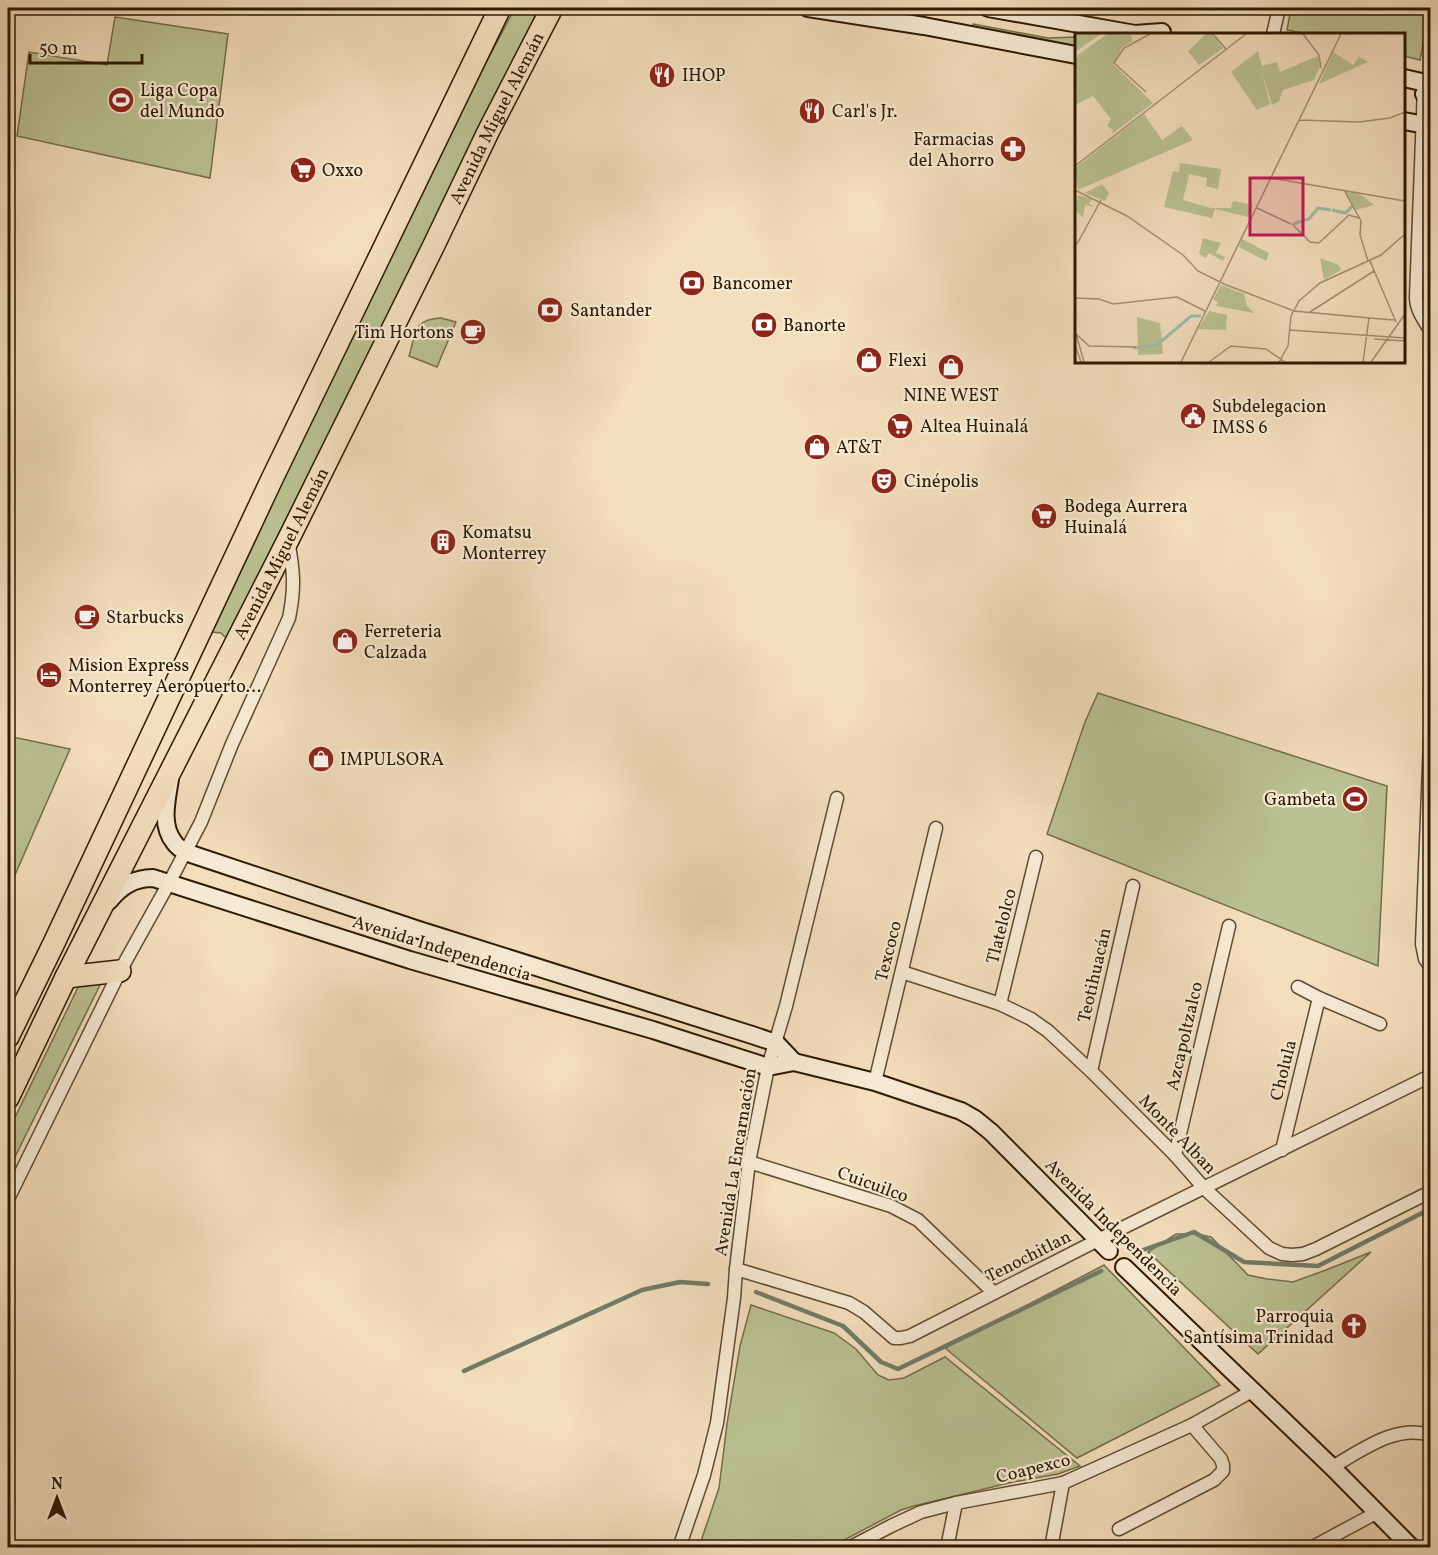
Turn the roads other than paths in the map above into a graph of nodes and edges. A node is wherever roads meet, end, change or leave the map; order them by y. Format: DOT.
graph roads {
  1 [pos="500,8"];
  2 [pos="552,8"];
  3 [pos="808,8"];
  4 [pos="866,8"];
  5 [pos="988,8"];
  6 [pos="1027,8"];
  7 [pos="1279,8"];
  8 [pos="926,17"];
  9 [pos="1129,33"];
  10 [pos="1169,33"];
  11 [pos="1273,33"];
  12 [pos="1075,55"];
  13 [pos="1405,78"];
  14 [pos="1427,89"];
  15 [pos="1405,110"];
  16 [pos="1405,121"];
  17 [pos="1426,121"];
  18 [pos="1431,330"];
  19 [pos="288,540"];
  20 [pos="1431,741"];
  21 [pos="172,767"];
  22 [pos="837,798"];
  23 [pos="1429,808"];
  24 [pos="936,828"];
  25 [pos="184,852"];
  26 [pos="1036,857"];
  27 [pos="169,884"];
  28 [pos="1132,886"];
  29 [pos="1427,908"];
  30 [pos="95,919"];
  31 [pos="1229,926"];
  32 [pos="1431,966"];
  33 [pos="120,971"];
  34 [pos="902,972"];
  35 [pos="66,977"];
  36 [pos="1298,987"];
  37 [pos="1319,998"];
  38 [pos="1000,1004"];
  39 [pos="1380,1024"];
  40 [pos="8,1037"];
  41 [pos="776,1043"];
  42 [pos="794,1062"];
  43 [pos="768,1067"];
  44 [pos="1091,1071"];
  45 [pos="1431,1076"];
  46 [pos="875,1082"];
  47 [pos="8,1098"];
  48 [pos="1282,1150"];
  49 [pos="1175,1155"];
  50 [pos="749,1162"];
  51 [pos="1204,1188"];
  52 [pos="1431,1192"];
  53 [pos="8,1199"];
  54 [pos="1103,1246"];
  55 [pos="1124,1267"];
  56 [pos="736,1274"];
  57 [pos="994,1293"];
  58 [pos="1252,1391"];
  59 [pos="1192,1425"];
  60 [pos="1431,1436"];
  61 [pos="1332,1467"];
  62 [pos="1063,1483"];
  63 [pos="956,1503"];
  64 [pos="1376,1513"];
  65 [pos="1119,1529"];
  66 [pos="679,1548"];
  67 [pos="849,1548"];
  68 [pos="947,1548"];
  69 [pos="1051,1548"];
  70 [pos="1311,1548"];
  71 [pos="1412,1548"];
  1 -- 40 [label="highway, Avenida Miguel Alemán"];
  2 -- 19 [label="highway, Avenida Miguel Alemán"];
  3 -- 12 [label="street"];
  4 -- 8 [label="street"];
  5 -- 9 [label="street"];
  6 -- 10 [label="street"];
  7 -- 11 [label="street"];
  13 -- 14 [label="street"];
  14 -- 17 [label="street"];
  15 -- 17 [label="street"];
  16 -- 17 [label="street"];
  17 -- 18 [label="street"];
  19 -- 21 [label="highway, Avenida Miguel Alemán"];
  19 -- 25 [label="street"];
  20 -- 23 [label="street"];
  21 -- 25 [label="street"];
  21 -- 30 [label="highway, Avenida Miguel Alemán"];
  22 -- 41 [label="street, Avenida La Encarnación"];
  23 -- 29 [label="street"];
  24 -- 34 [label="street, Texcoco"];
  25 -- 27 [label="street"];
  25 -- 41 [label="street, Avenida Independencia"];
  26 -- 38 [label="street, Tlatelolco"];
  27 -- 30 [label="street, Avenida Independencia"];
  27 -- 33 [label="street"];
  27 -- 43 [label="street, Avenida Independencia"];
  28 -- 44 [label="street, Teotihuacán"];
  29 -- 32 [label="street"];
  30 -- 35 [label="highway, Avenida Miguel Alemán"];
  31 -- 49 [label="street, Azcapoltzalco"];
  33 -- 35 [label="highway"];
  33 -- 53 [label="street"];
  34 -- 38 [label="street, Monte Alban"];
  34 -- 46 [label="street, Texcoco"];
  35 -- 47 [label="highway, Avenida Miguel Alemán"];
  36 -- 37 [label="street"];
  37 -- 39 [label="street"];
  37 -- 48 [label="street, Cholula"];
  38 -- 44 [label="street, Monte Alban"];
  41 -- 42 [label="street, Avenida Independencia"];
  41 -- 43 [label="street, Avenida La Encarnación"];
  42 -- 43 [label="street, Avenida Independencia"];
  42 -- 46 [label="street, Avenida Independencia"];
  43 -- 50 [label="street, Avenida La Encarnación"];
  44 -- 49 [label="street, Monte Alban"];
  45 -- 48 [label="street, Tenochitlan"];
  46 -- 54 [label="street, Avenida Independencia"];
  48 -- 51 [label="street, Tenochitlan"];
  49 -- 51 [label="street, Monte Alban"];
  50 -- 56 [label="street, Avenida La Encarnación"];
  50 -- 57 [label="street, Cuicuilco"];
  51 -- 52 [label="street, Monte Alban"];
  51 -- 54 [label="street, Tenochitlan"];
  54 -- 55 [label="street, Avenida Independencia"];
  54 -- 57 [label="street, Tenochitlan"];
  55 -- 58 [label="street, Avenida Independencia"];
  56 -- 57 [label="street, Tenochitlan"];
  56 -- 66 [label="street, Avenida La Encarnación"];
  58 -- 59 [label="street, Coapexco"];
  58 -- 61 [label="street, Avenida Independencia"];
  59 -- 62 [label="street, Coapexco"];
  59 -- 65 [label="street"];
  60 -- 61 [label="street"];
  61 -- 64 [label="street, Avenida Independencia"];
  62 -- 63 [label="street, Coapexco"];
  62 -- 69 [label="street"];
  63 -- 67 [label="street, Coapexco"];
  63 -- 68 [label="street"];
  64 -- 70 [label="street"];
  64 -- 71 [label="street, Avenida Independencia"];
}
